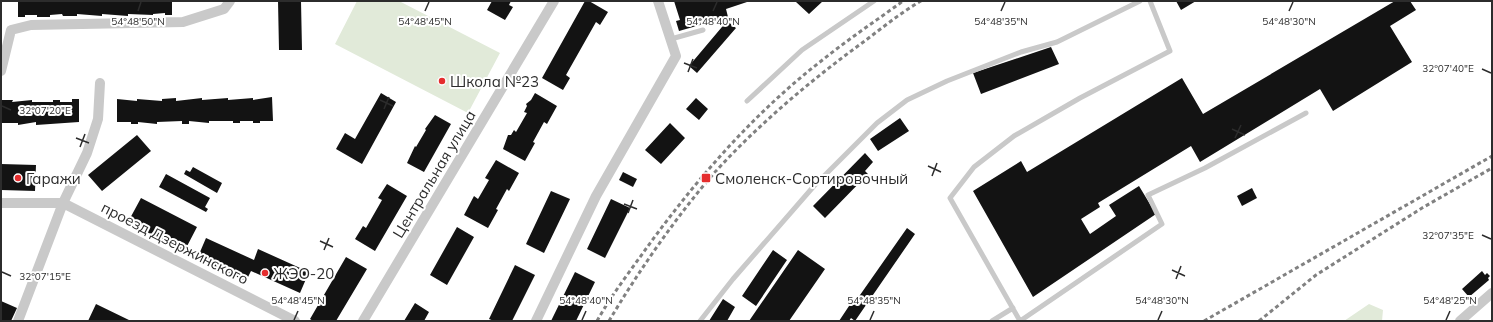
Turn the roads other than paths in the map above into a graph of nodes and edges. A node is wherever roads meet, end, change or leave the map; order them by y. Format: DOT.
graph roads {
  1 [pos="230,1"];
  2 [pos="554,1"];
  3 [pos="658,1"];
  4 [pos="874,1"];
  5 [pos="1140,1"];
  6 [pos="1150,1"];
  7 [pos="703,30"];
  8 [pos="671,39"];
  9 [pos="1,71"];
  10 [pos="100,83"];
  11 [pos="747,101"];
  12 [pos="1306,113"];
  13 [pos="1,203"];
  14 [pos="63,203"];
  15 [pos="1492,293"];
  16 [pos="1013,308"];
  17 [pos="18,321"];
  18 [pos="295,321"];
  19 [pos="363,321"];
  20 [pos="536,321"];
  21 [pos="700,321"];
  22 [pos="992,321"];
  23 [pos="1460,321"];
  1 -- 9 [label="street"];
  2 -- 19 [label="street, Центральная улица"];
  3 -- 8 [label="street"];
  4 -- 11 [label="lane"];
  5 -- 21 [label="lane"];
  6 -- 16 [label="lane"];
  7 -- 8 [label="lane"];
  8 -- 20 [label="street"];
  10 -- 14 [label="street"];
  12 -- 16 [label="lane"];
  13 -- 14 [label="street"];
  14 -- 17 [label="street"];
  14 -- 18 [label="street, проезд Дзержинского"];
  15 -- 23 [label="street"];
  16 -- 22 [label="lane"];
}
